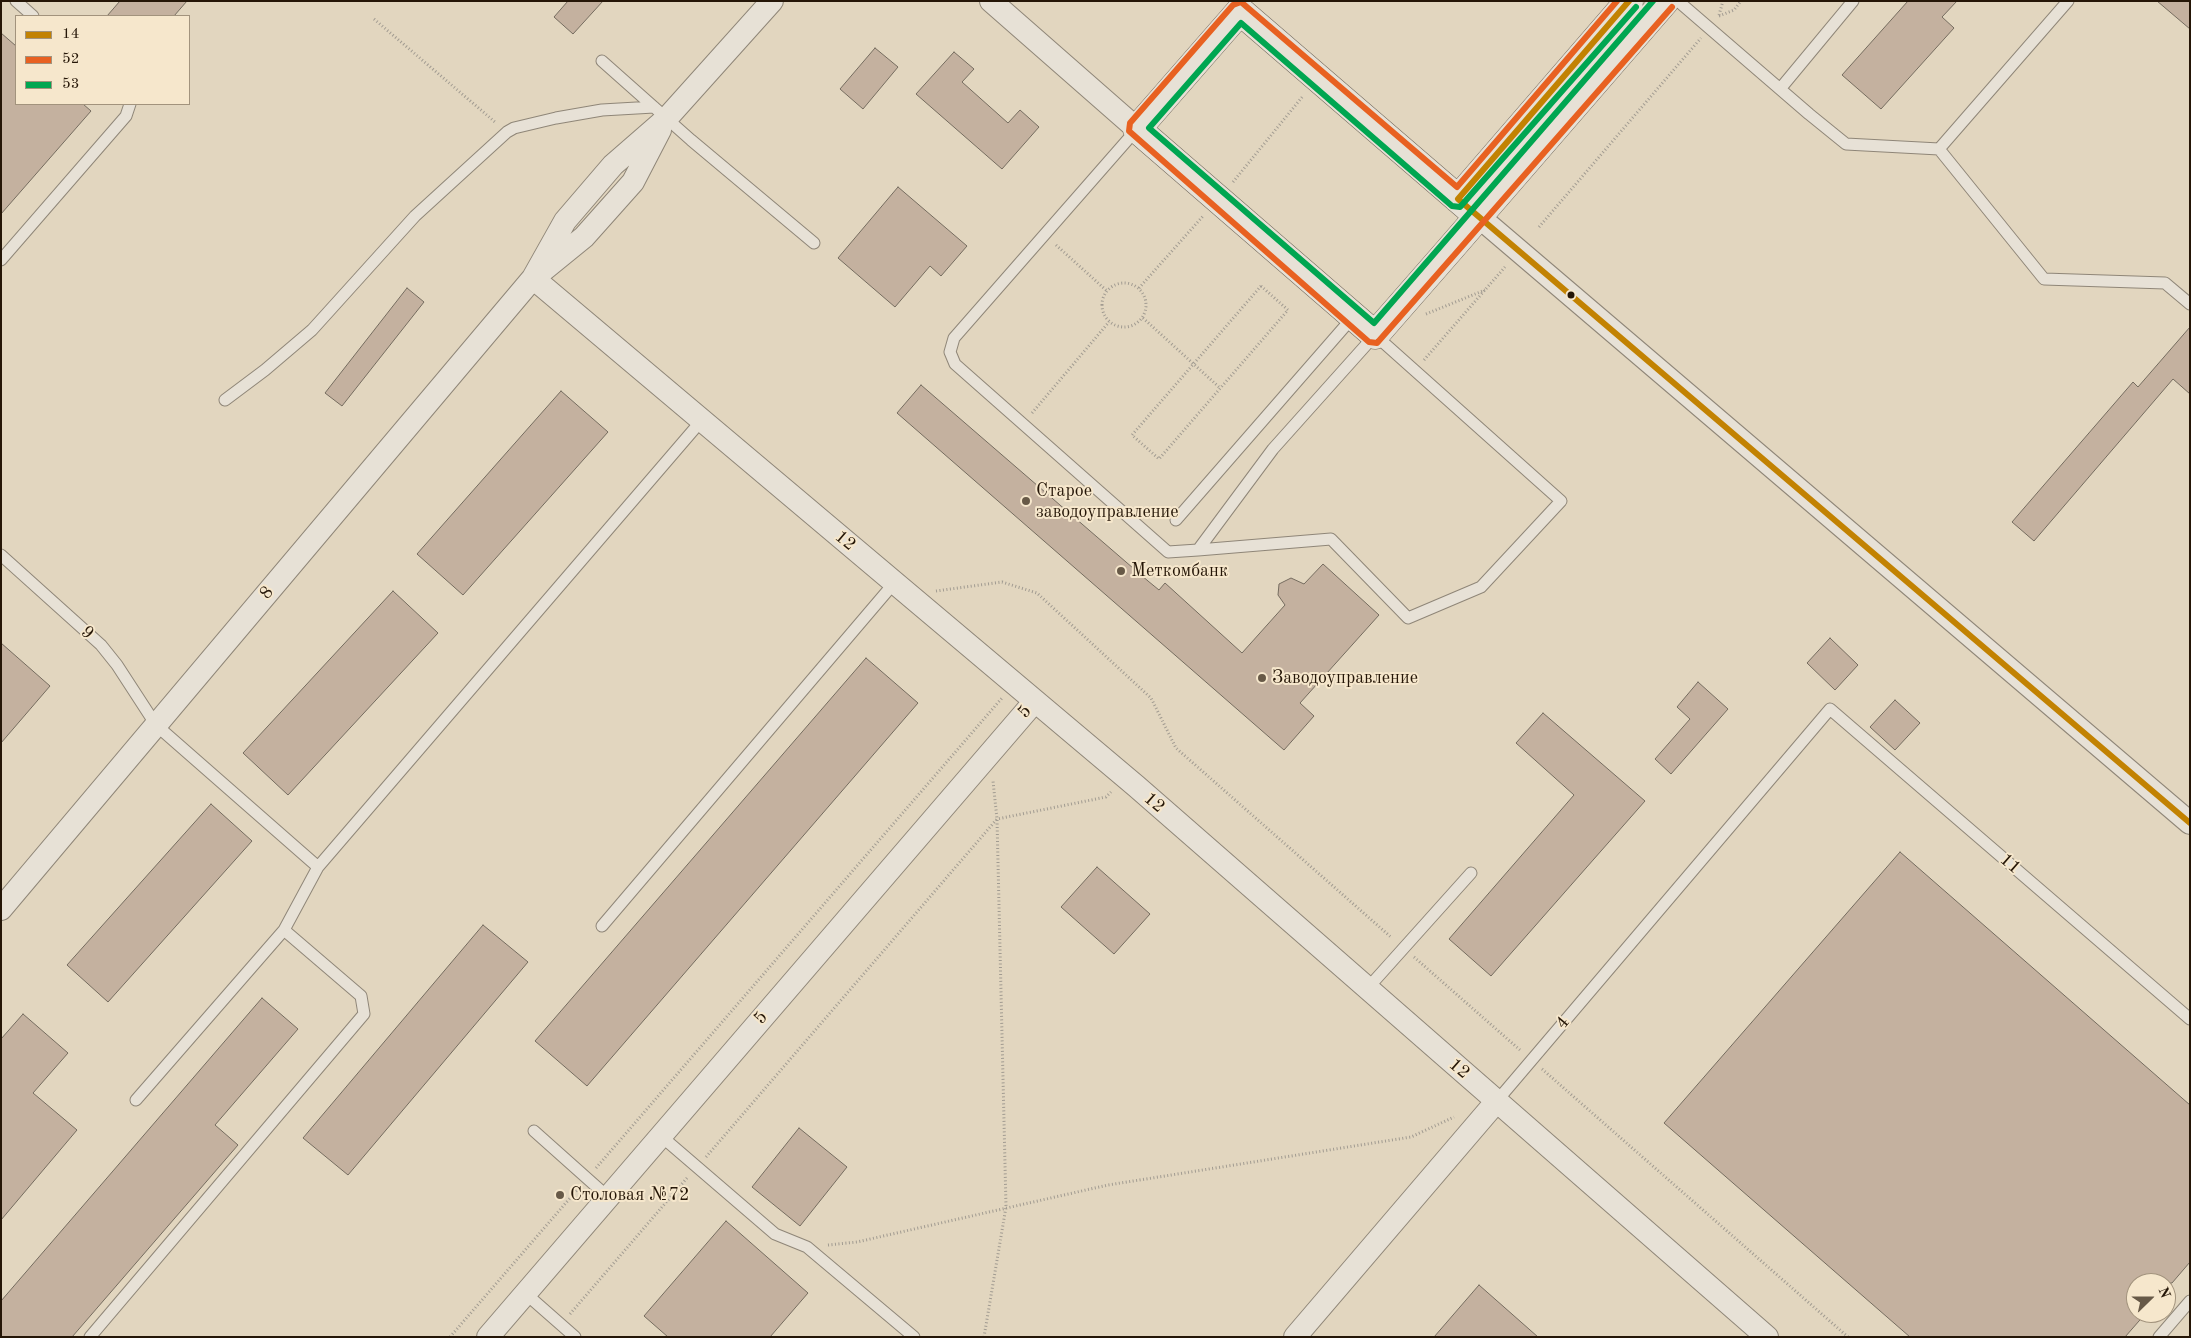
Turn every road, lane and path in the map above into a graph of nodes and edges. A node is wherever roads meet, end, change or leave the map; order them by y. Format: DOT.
graph roads {
  1 [pos="16,1"];
  2 [pos="772,1"];
  3 [pos="991,1"];
  4 [pos="1629,1"];
  5 [pos="1665,1"];
  6 [pos="1678,1"];
  7 [pos="1723,1"];
  8 [pos="1741,1"];
  9 [pos="1853,1"];
  10 [pos="2068,1"];
  11 [pos="1244,6"];
  12 [pos="32,15"];
  13 [pos="374,19"];
  14 [pos="1703,36"];
  15 [pos="602,61"];
  16 [pos="1780,89"];
  17 [pos="130,105"];
  18 [pos="660,112"];
  19 [pos="1137,129"];
  20 [pos="507,132"];
  21 [pos="1939,148"];
  22 [pos="1468,208"];
  23 [pos="1539,227"];
  24 [pos="1045,234"];
  25 [pos="814,244"];
  26 [pos="1,260"];
  27 [pos="1508,263"];
  28 [pos="533,278"];
  29 [pos="1485,289"];
  30 [pos="1107,291"];
  31 [pos="2190,304"];
  32 [pos="1353,316"];
  33 [pos="1421,316"];
  34 [pos="1143,318"];
  35 [pos="1109,322"];
  36 [pos="1375,335"];
  37 [pos="1193,364"];
  38 [pos="1415,370"];
  39 [pos="1220,388"];
  40 [pos="225,400"];
  41 [pos="702,420"];
  42 [pos="1024,424"];
  43 [pos="1176,520"];
  44 [pos="1198,550"];
  45 [pos="1,554"];
  46 [pos="902,588"];
  47 [pos="1015,683"];
  48 [pos="1035,701"];
  49 [pos="1830,709"];
  50 [pos="156,725"];
  51 [pos="991,750"];
  52 [pos="1125,778"];
  53 [pos="997,819"];
  54 [pos="2190,823"];
  55 [pos="318,867"];
  56 [pos="1471,873"];
  57 [pos="1,909"];
  58 [pos="602,926"];
  59 [pos="284,930"];
  60 [pos="1403,948"];
  61 [pos="1367,989"];
  62 [pos="2190,1019"];
  63 [pos="1523,1053"];
  64 [pos="1538,1066"];
  65 [pos="136,1100"];
  66 [pos="1496,1102"];
  67 [pos="1458,1116"];
  68 [pos="534,1131"];
  69 [pos="661,1136"];
  70 [pos="697,1167"];
  71 [pos="587,1178"];
  72 [pos="608,1197"];
  73 [pos="1006,1207"];
  74 [pos="807,1247"];
  75 [pos="525,1293"];
  76 [pos="2190,1302"];
  77 [pos="561,1324"];
  78 [pos="90,1337"];
  79 [pos="450,1337"];
  80 [pos="488,1337"];
  81 [pos="575,1337"];
  82 [pos="914,1337"];
  83 [pos="984,1337"];
  84 [pos="1295,1337"];
  85 [pos="1767,1337"];
  86 [pos="1848,1337"];
  87 [pos="2159,1337"];
  1 -- 12 [label="lane"];
  2 -- 18 [label="street, 8"];
  3 -- 19 [label="street"];
  4 -- 22 [label="street"];
  5 -- 22 [label="street"];
  6 -- 16 [label="lane"];
  7 -- 8 [label="path"];
  9 -- 16 [label="lane"];
  10 -- 21 [label="lane"];
  11 -- 19 [label="street"];
  11 -- 22 [label="street"];
  13 -- 20 [label="path"];
  14 -- 23 [label="path"];
  15 -- 18 [label="lane"];
  16 -- 21 [label="lane"];
  17 -- 26 [label="lane"];
  18 -- 20 [label="lane"];
  18 -- 25 [label="lane"];
  18 -- 28 [label="street, 8"];
  19 -- 24 [label="lane"];
  19 -- 32 [label="street"];
  20 -- 40 [label="lane"];
  21 -- 31 [label="lane"];
  22 -- 36 [label="street"];
  22 -- 54 [label="street"];
  24 -- 30 [label="path"];
  24 -- 42 [label="lane"];
  27 -- 29 [label="path"];
  28 -- 41 [label="street, 12"];
  28 -- 50 [label="street, 8"];
  29 -- 33 [label="path"];
  29 -- 38 [label="path"];
  30 -- 34 [label="path"];
  30 -- 35 [label="path"];
  32 -- 36 [label="street"];
  32 -- 43 [label="lane"];
  34 -- 35 [label="path"];
  34 -- 37 [label="path"];
  35 -- 42 [label="path"];
  36 -- 38 [label="lane"];
  36 -- 44 [label="lane"];
  37 -- 39 [label="path"];
  37 -- 39 [label="path"];
  37 -- 39 [label="path"];
  38 -- 44 [label="lane"];
  41 -- 46 [label="street, 12"];
  41 -- 55 [label="lane"];
  42 -- 44 [label="lane"];
  45 -- 50 [label="lane, 9"];
  46 -- 47 [label="street, 12"];
  46 -- 58 [label="lane"];
  46 -- 60 [label="path"];
  47 -- 48 [label="street, 12"];
  47 -- 71 [label="path"];
  48 -- 51 [label="street, 5"];
  48 -- 52 [label="street, 12"];
  49 -- 62 [label="lane, 11"];
  49 -- 66 [label="lane, 4"];
  50 -- 55 [label="lane, 9"];
  50 -- 57 [label="street, 8"];
  51 -- 53 [label="path"];
  51 -- 69 [label="street, 5"];
  52 -- 53 [label="path"];
  52 -- 61 [label="street, 12"];
  53 -- 70 [label="path"];
  53 -- 73 [label="path"];
  55 -- 59 [label="lane"];
  56 -- 60 [label="lane"];
  59 -- 65 [label="lane"];
  59 -- 78 [label="lane"];
  60 -- 61 [label="lane"];
  60 -- 63 [label="path"];
  61 -- 66 [label="street, 12"];
  64 -- 86 [label="path"];
  66 -- 84 [label="street, 4"];
  66 -- 85 [label="street, 12"];
  67 -- 73 [label="path"];
  68 -- 71 [label="lane"];
  69 -- 70 [label="lane"];
  69 -- 72 [label="street, 5"];
  70 -- 74 [label="lane"];
  70 -- 77 [label="path"];
  71 -- 72 [label="lane"];
  71 -- 79 [label="path"];
  72 -- 75 [label="street, 5"];
  73 -- 74 [label="path"];
  73 -- 83 [label="path"];
  74 -- 82 [label="lane"];
  75 -- 77 [label="lane"];
  75 -- 80 [label="street, 5"];
  76 -- 87 [label="lane"];
  77 -- 81 [label="lane"];
}
